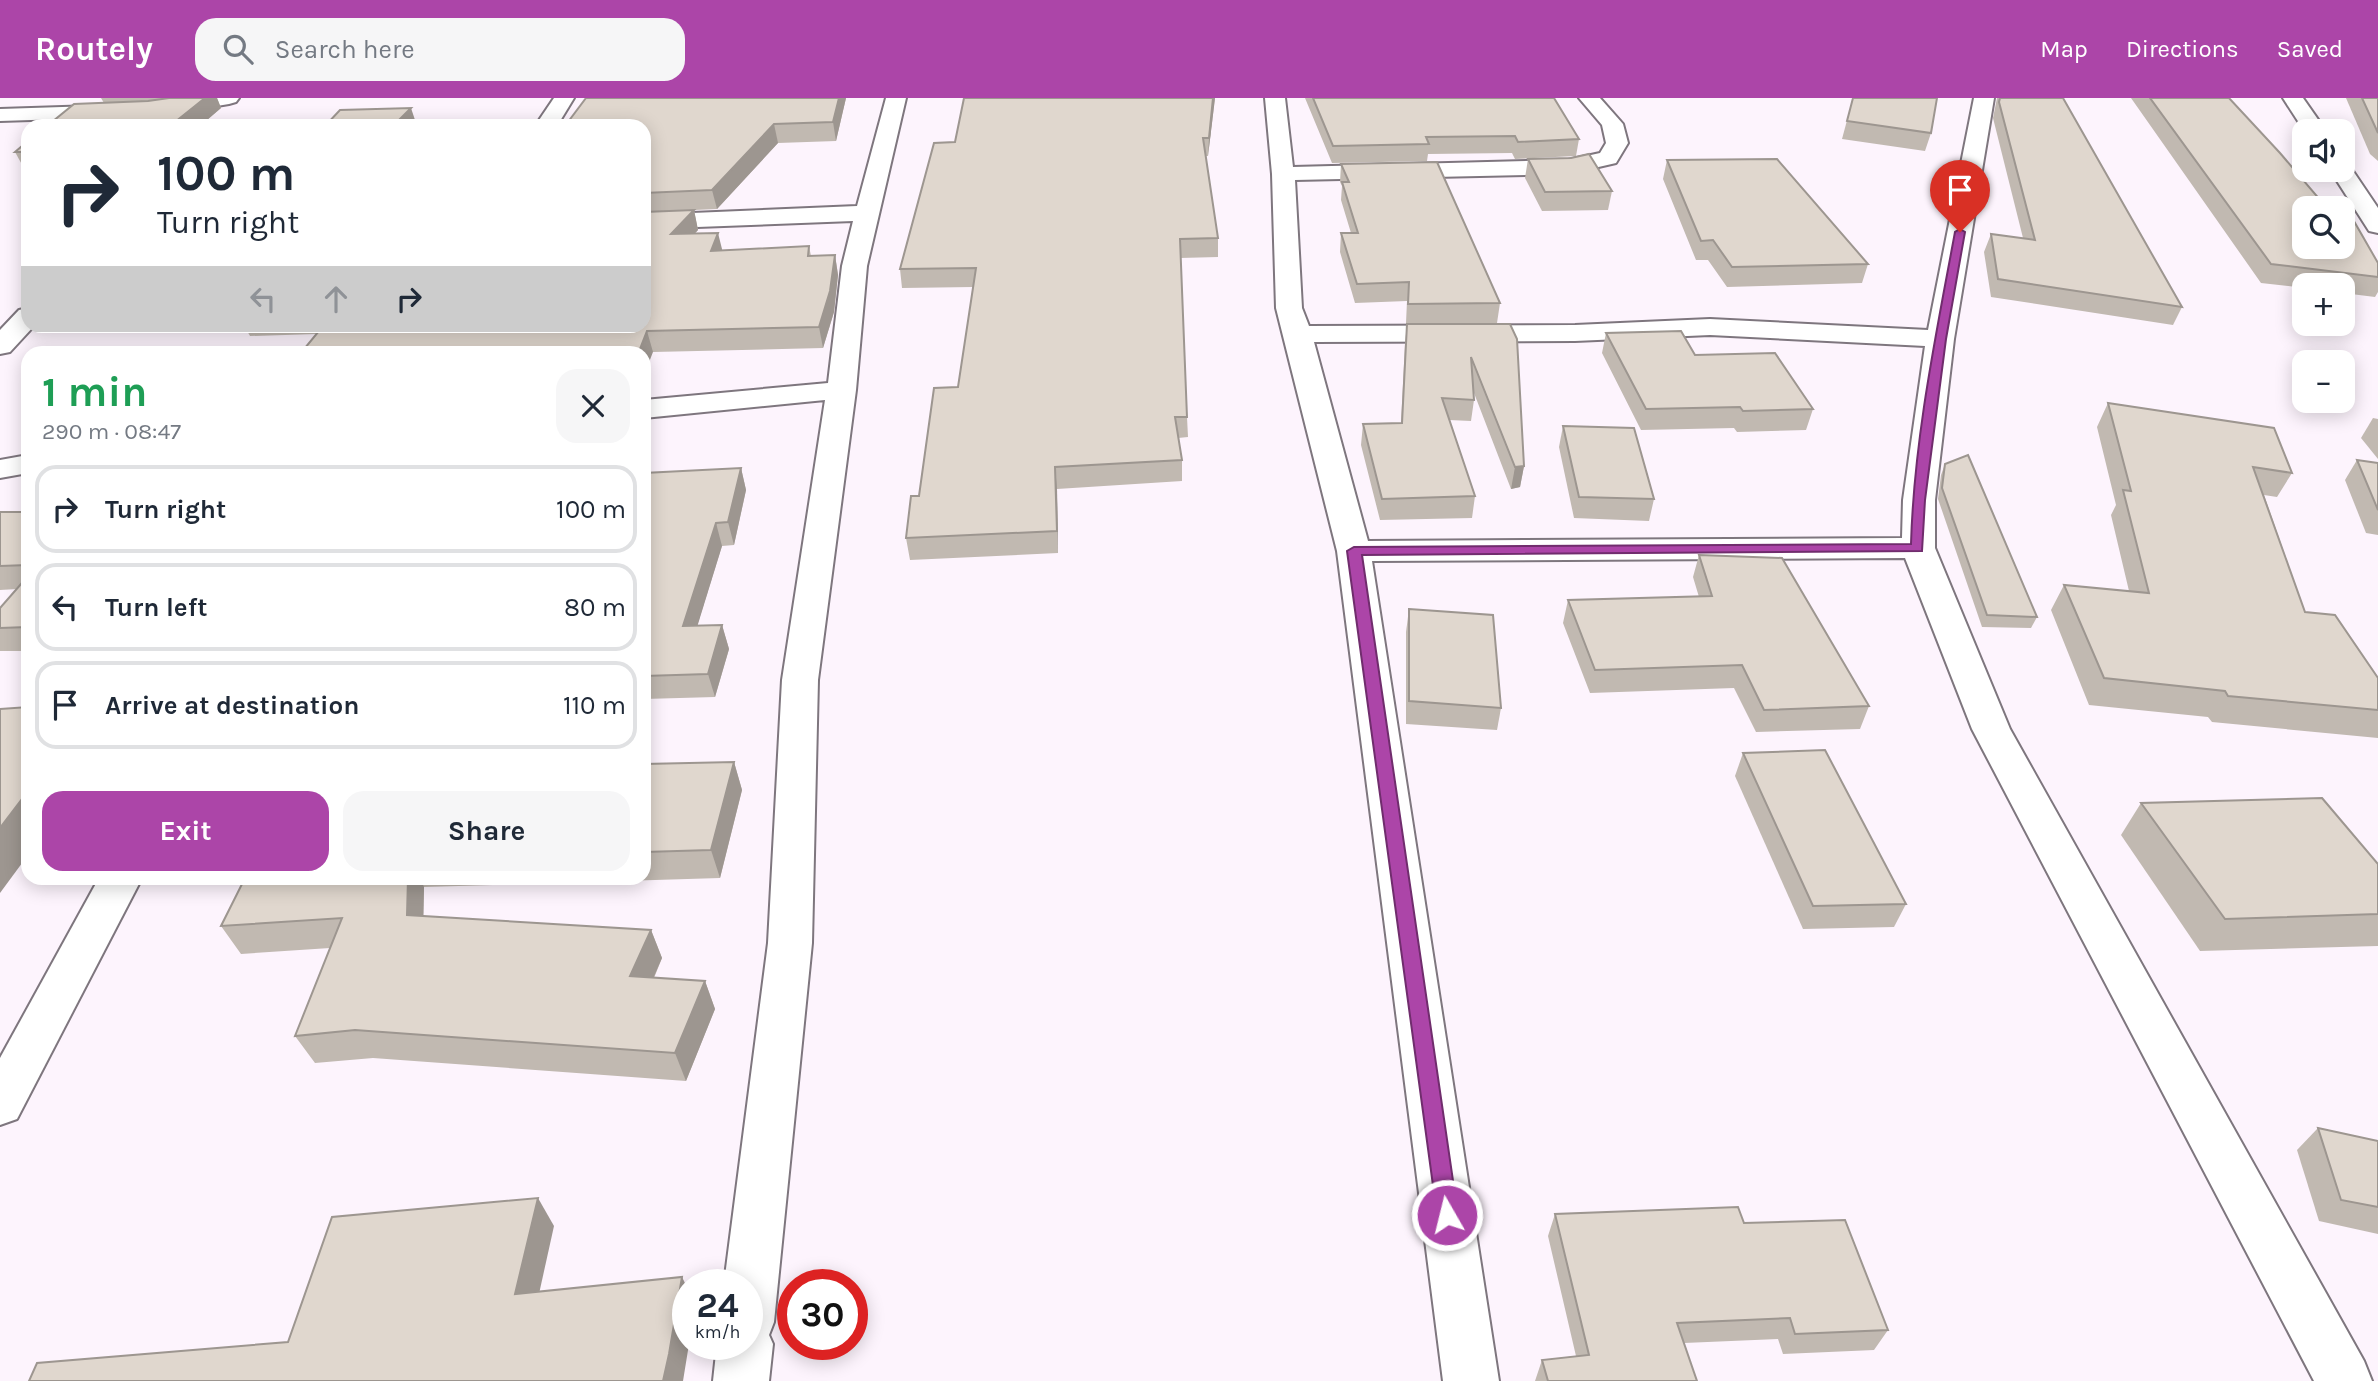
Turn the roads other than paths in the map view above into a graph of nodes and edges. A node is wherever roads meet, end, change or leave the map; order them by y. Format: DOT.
graph roads {
  1 [pos="229,98"];
  2 [pos="564,98"];
  3 [pos="896,98"];
  4 [pos="1275,98"];
  5 [pos="1589,98"];
  6 [pos="1984,98"];
  7 [pos="2293,98"];
  8 [pos="0,115"];
  9 [pos="210,119"];
  10 [pos="550,119"];
  11 [pos="2307,119"];
  12 [pos="1283,174"];
  13 [pos="2349,182"];
  14 [pos="867,213"];
  15 [pos="651,222"];
  16 [pos="2378,224"];
  17 [pos="21,324"];
  18 [pos="1298,334"];
  19 [pos="1940,339"];
  20 [pos="0,346"];
  21 [pos="842,390"];
  22 [pos="651,408"];
  23 [pos="21,465"];
  24 [pos="0,469"];
  25 [pos="1918,548"];
  26 [pos="1354,551"];
  27 [pos="117,885"];
  28 [pos="0,1104"];
  29 [pos="753,1269"];
  30 [pos="743,1360"];
  31 [pos="741,1381"];
  32 [pos="1471,1381"];
  33 [pos="2344,1381"];
  1 -- 8 [label="street"];
  1 -- 9 [label="street"];
  2 -- 10 [label="street"];
  3 -- 14 [label="street"];
  4 -- 12 [label="street"];
  5 -- 12 [label="street"];
  6 -- 19 [label="street"];
  7 -- 11 [label="street"];
  12 -- 18 [label="street"];
  13 -- 16 [label="street"];
  14 -- 15 [label="street"];
  14 -- 21 [label="street"];
  17 -- 20 [label="street"];
  18 -- 19 [label="street"];
  18 -- 26 [label="street"];
  19 -- 25 [label="street"];
  21 -- 22 [label="street"];
  21 -- 29 [label="street"];
  23 -- 24 [label="street"];
  25 -- 26 [label="street"];
  25 -- 33 [label="street"];
  26 -- 32 [label="street"];
  27 -- 28 [label="street"];
  30 -- 31 [label="street"];
}
